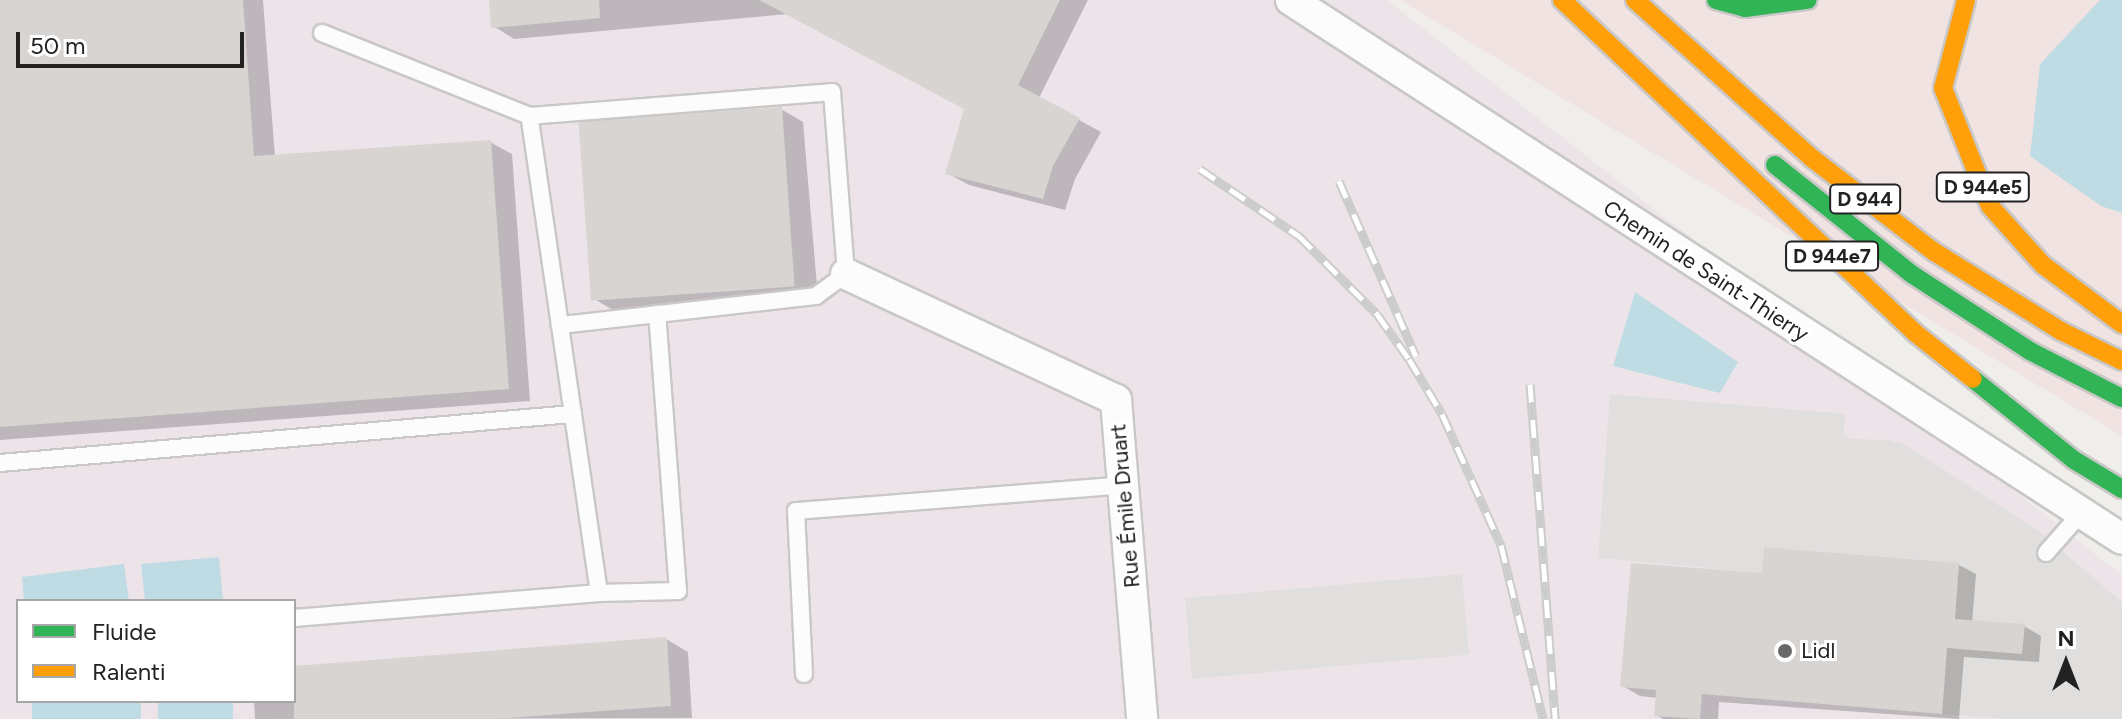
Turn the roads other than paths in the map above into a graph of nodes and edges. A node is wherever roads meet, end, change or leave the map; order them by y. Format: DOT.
graph roads {
  1 [pos="1291,0"];
  2 [pos="1562,0"];
  3 [pos="1587,0"];
  4 [pos="1635,0"];
  5 [pos="1716,0"];
  6 [pos="1807,0"];
  7 [pos="1966,0"];
  8 [pos="322,33"];
  9 [pos="1668,74"];
  10 [pos="529,116"];
  11 [pos="1762,155"];
  12 [pos="846,274"];
  13 [pos="657,314"];
  14 [pos="2122,324"];
  15 [pos="560,325"];
  16 [pos="2122,361"];
  17 [pos="2122,398"];
  18 [pos="573,414"];
  19 [pos="0,463"];
  20 [pos="1125,485"];
  21 [pos="2122,489"];
  22 [pos="2081,513"];
  23 [pos="2122,539"];
  24 [pos="2046,553"];
  25 [pos="599,593"];
  26 [pos="296,618"];
  27 [pos="804,674"];
  28 [pos="1142,719"];
  1 -- 22 [label="street, Chemin de Saint-Thierry"];
  2 -- 21 [label="highway, D 944e7"];
  3 -- 9 [label="highway"];
  4 -- 16 [label="highway, D 944"];
  5 -- 6 [label="highway"];
  7 -- 14 [label="highway, D 944e5"];
  8 -- 10 [label="lane"];
  10 -- 12 [label="lane"];
  10 -- 15 [label="lane"];
  11 -- 17 [label="highway, D 944"];
  12 -- 13 [label="lane"];
  12 -- 20 [label="street, Rue Émile Druart"];
  13 -- 15 [label="lane"];
  13 -- 25 [label="lane"];
  15 -- 18 [label="lane"];
  18 -- 19 [label="lane"];
  18 -- 25 [label="lane"];
  20 -- 27 [label="lane"];
  20 -- 28 [label="street, Rue Émile Druart"];
  22 -- 23 [label="street, Chemin de Saint-Thierry"];
  22 -- 24 [label="lane"];
  25 -- 26 [label="lane"];
}
